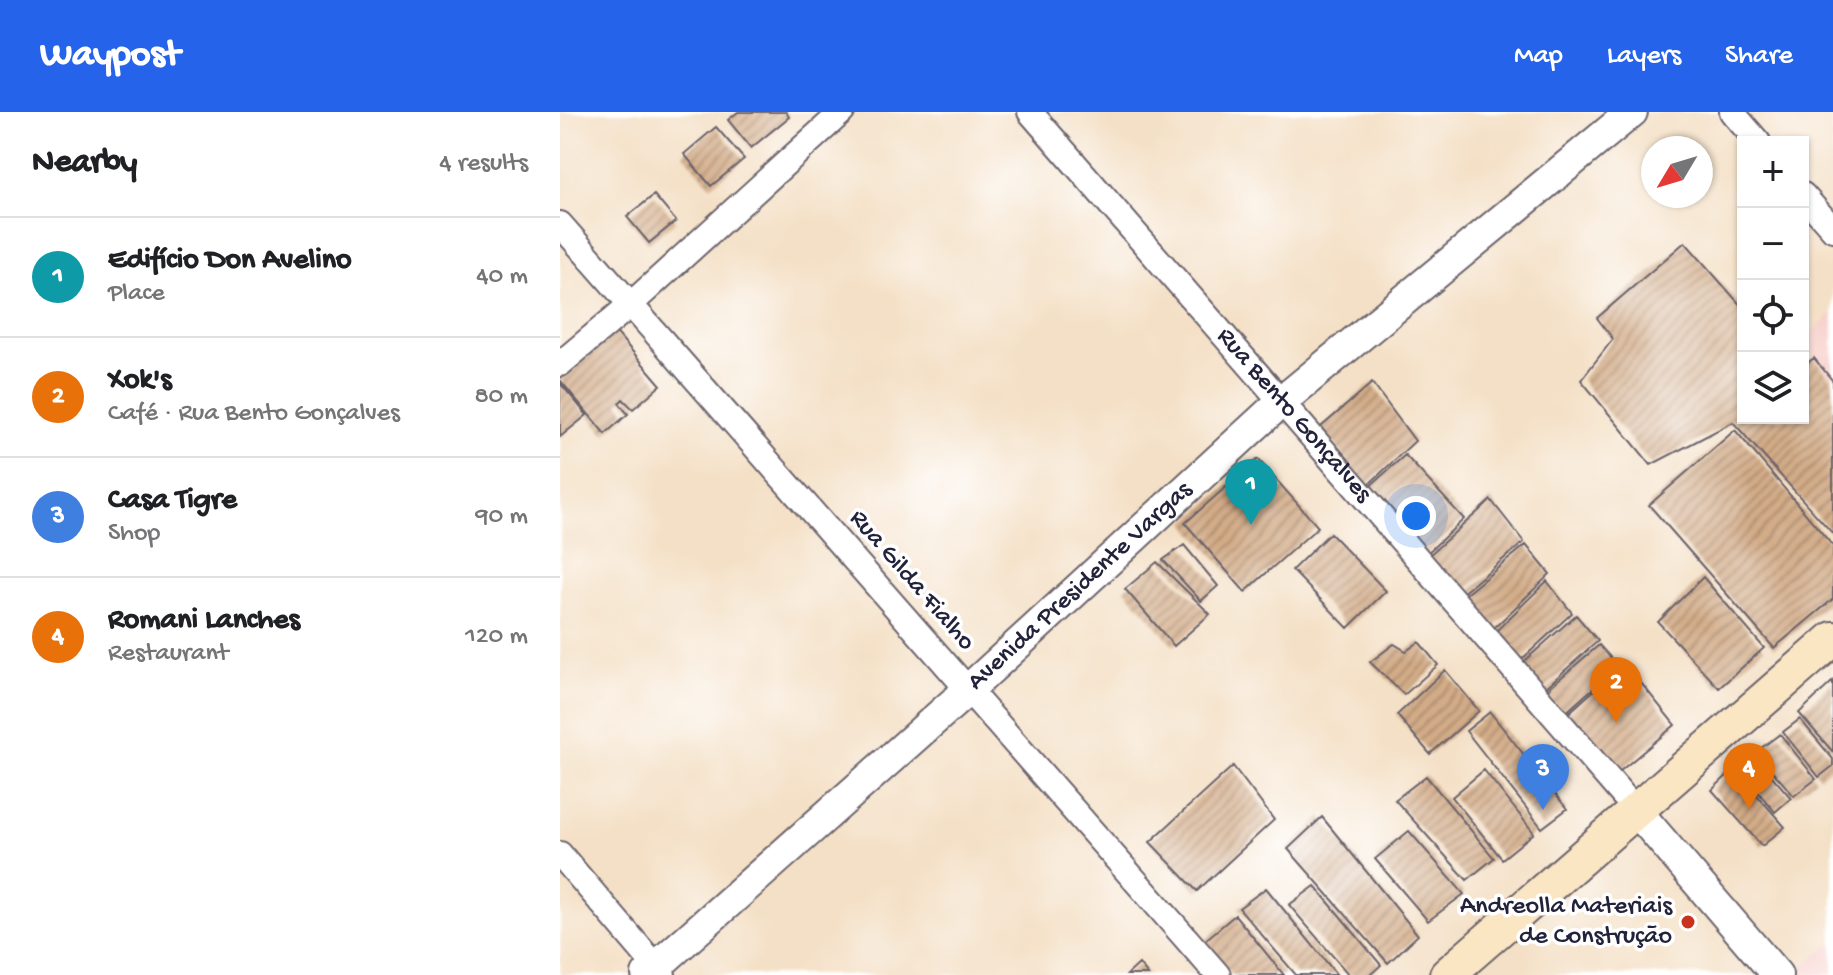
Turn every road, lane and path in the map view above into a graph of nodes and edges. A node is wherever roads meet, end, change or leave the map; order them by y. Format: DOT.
graph roads {
  1 [pos="842,112"];
  2 [pos="1030,112"];
  3 [pos="1632,112"];
  4 [pos="1732,112"];
  5 [pos="1753,136"];
  6 [pos="1809,202"];
  7 [pos="560,224"];
  8 [pos="1833,229"];
  9 [pos="630,305"];
  10 [pos="560,364"];
  11 [pos="1282,401"];
  12 [pos="1833,639"];
  13 [pos="969,689"];
  14 [pos="1634,808"];
  15 [pos="560,854"];
  16 [pos="655,972"];
  17 [pos="1218,975"];
  18 [pos="1447,975"];
  19 [pos="1777,975"];
  1 -- 9 [label="street"];
  2 -- 11 [label="street, Rua Bento Gonçalves"];
  3 -- 11 [label="street, Avenida Presidente Vargas"];
  4 -- 5 [label="street"];
  6 -- 8 [label="street"];
  7 -- 9 [label="street, Rua Gilda Fialho"];
  9 -- 10 [label="street"];
  9 -- 13 [label="street, Rua Gilda Fialho"];
  11 -- 13 [label="street, Avenida Presidente Vargas"];
  11 -- 14 [label="street, Rua Bento Gonçalves"];
  12 -- 14 [label="main road"];
  13 -- 16 [label="street, Avenida Presidente Vargas"];
  13 -- 17 [label="street, Rua Gilda Fialho"];
  14 -- 18 [label="main road"];
  14 -- 19 [label="street, Rua Bento Gonçalves"];
  15 -- 16 [label="street"];
}
